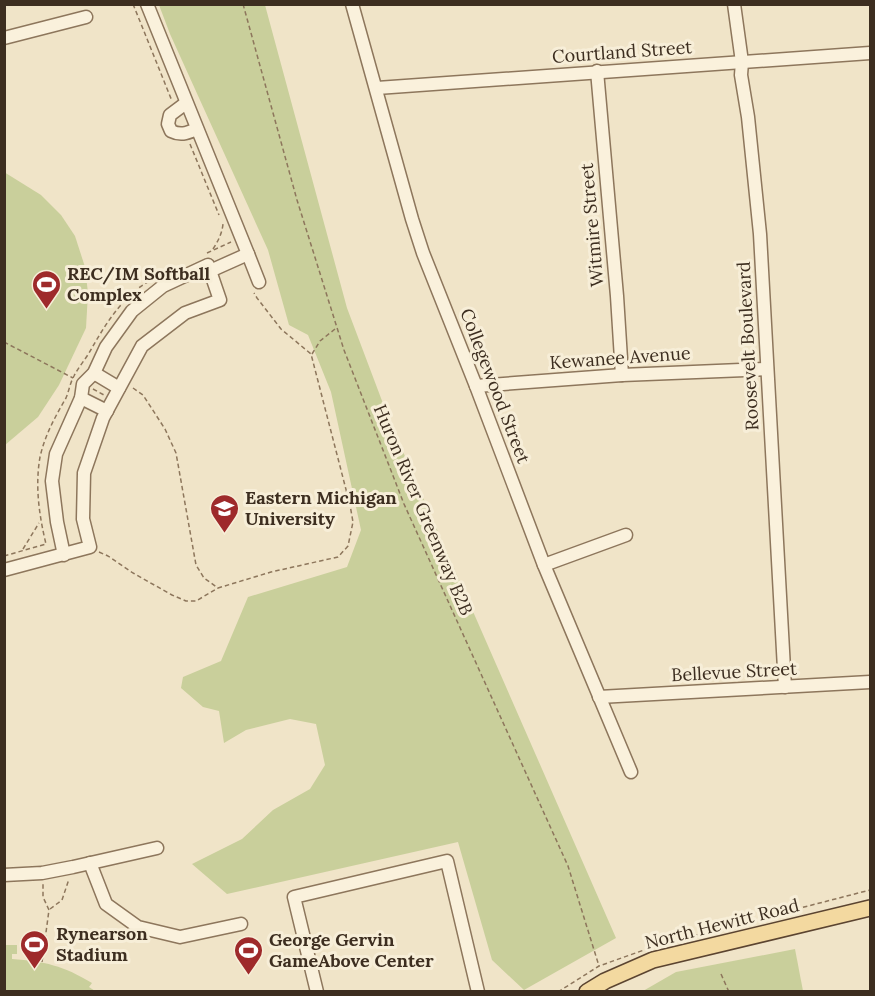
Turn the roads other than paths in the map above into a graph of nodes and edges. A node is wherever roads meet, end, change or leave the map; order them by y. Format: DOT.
graph roads {
  1 [pos="147,4"];
  2 [pos="352,4"];
  3 [pos="734,4"];
  4 [pos="86,17"];
  5 [pos="4,38"];
  6 [pos="870,53"];
  7 [pos="742,62"];
  8 [pos="597,71"];
  9 [pos="376,88"];
  10 [pos="186,104"];
  11 [pos="197,129"];
  12 [pos="248,254"];
  13 [pos="210,271"];
  14 [pos="259,282"];
  15 [pos="767,369"];
  16 [pos="94,373"];
  17 [pos="622,375"];
  18 [pos="476,386"];
  19 [pos="125,388"];
  20 [pos="81,398"];
  21 [pos="110,405"];
  22 [pos="627,535"];
  23 [pos="64,555"];
  24 [pos="544,565"];
  25 [pos="4,570"];
  26 [pos="870,682"];
  27 [pos="785,687"];
  28 [pos="599,697"];
  29 [pos="630,772"];
  30 [pos="157,848"];
  31 [pos="90,863"];
  32 [pos="4,875"];
  33 [pos="870,908"];
  34 [pos="241,924"];
  35 [pos="317,992"];
  36 [pos="478,992"];
  37 [pos="587,992"];
  1 -- 10 [label="street"];
  2 -- 9 [label="street, Collegewood Street"];
  3 -- 7 [label="street, Roosevelt Boulevard"];
  4 -- 5 [label="street"];
  6 -- 7 [label="street, Courtland Street"];
  7 -- 8 [label="street, Courtland Street"];
  7 -- 15 [label="street, Roosevelt Boulevard"];
  8 -- 9 [label="street, Courtland Street"];
  8 -- 17 [label="street, Witmire Street"];
  9 -- 18 [label="street, Collegewood Street"];
  10 -- 11 [label="street"];
  10 -- 11 [label="street"];
  11 -- 12 [label="street"];
  12 -- 13 [label="street"];
  12 -- 14 [label="street"];
  13 -- 16 [label="street"];
  13 -- 19 [label="street"];
  15 -- 17 [label="street, Kewanee Avenue"];
  15 -- 27 [label="street, Roosevelt Boulevard"];
  16 -- 19 [label="street"];
  16 -- 20 [label="street"];
  17 -- 18 [label="street, Kewanee Avenue"];
  18 -- 24 [label="street, Collegewood Street"];
  19 -- 21 [label="street"];
  20 -- 21 [label="street"];
  20 -- 23 [label="street"];
  21 -- 23 [label="street"];
  22 -- 24 [label="street"];
  23 -- 25 [label="street"];
  24 -- 28 [label="street, Collegewood Street"];
  26 -- 27 [label="street, Bellevue Street"];
  27 -- 28 [label="street, Bellevue Street"];
  28 -- 29 [label="street, Collegewood Street"];
  30 -- 31 [label="street"];
  31 -- 32 [label="street"];
  31 -- 34 [label="street"];
  33 -- 37 [label="main road, North Hewitt Road"];
  35 -- 36 [label="street"];
}
